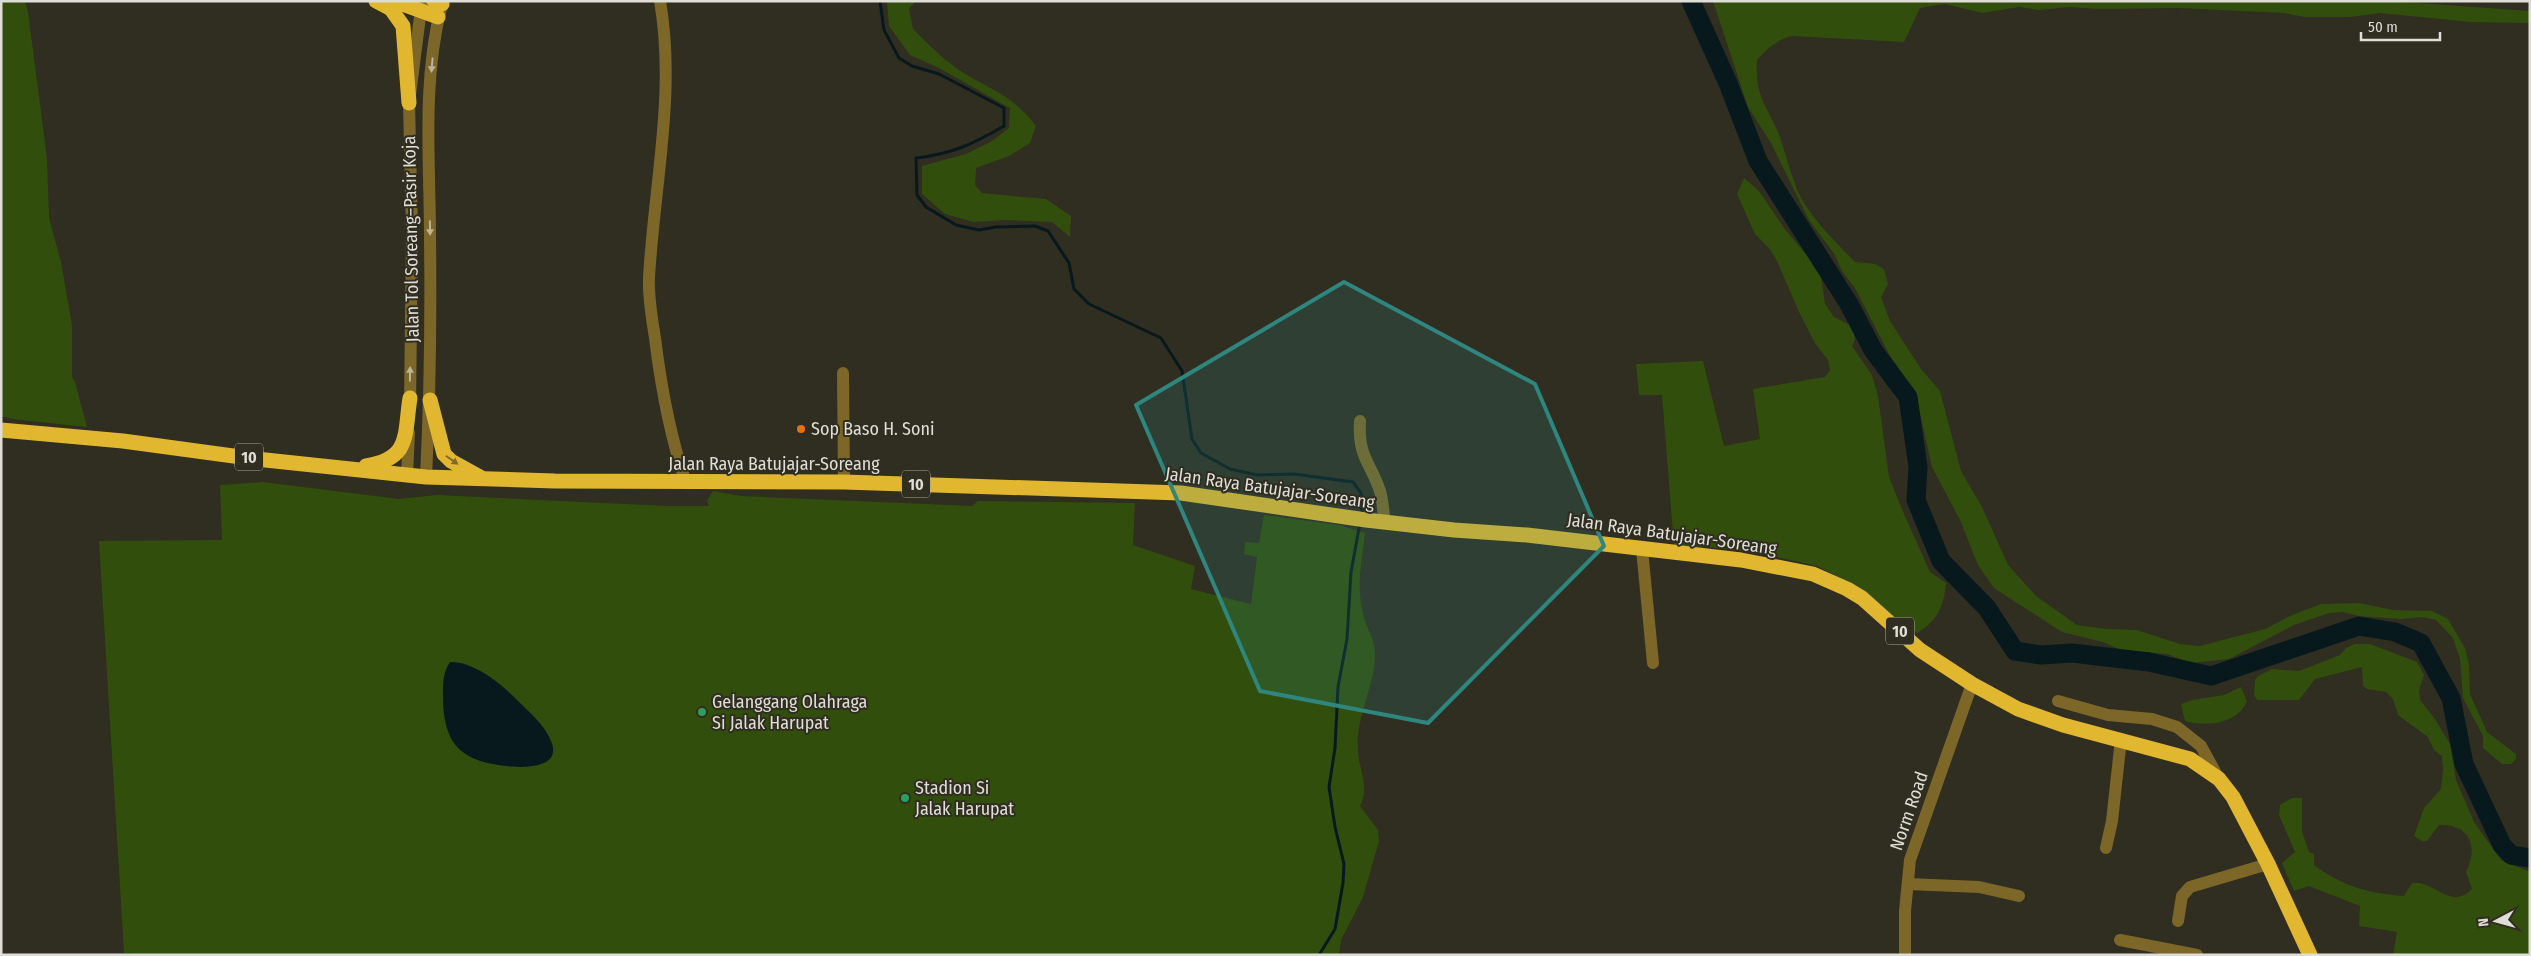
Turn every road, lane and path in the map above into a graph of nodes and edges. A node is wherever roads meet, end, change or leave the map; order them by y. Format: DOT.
graph roads {
  1 [pos="376,1"];
  2 [pos="394,1"];
  3 [pos="660,1"];
  4 [pos="421,6"];
  5 [pos="439,6"];
  6 [pos="409,103"];
  7 [pos="843,373"];
  8 [pos="410,398"];
  9 [pos="430,400"];
  10 [pos="1360,421"];
  11 [pos="1,430"];
  12 [pos="352,468"];
  13 [pos="407,475"];
  14 [pos="426,477"];
  15 [pos="484,478"];
  16 [pos="844,482"];
  17 [pos="686,483"];
  18 [pos="1385,522"];
  19 [pos="1642,549"];
  20 [pos="1653,663"];
  21 [pos="1972,684"];
  22 [pos="2058,701"];
  23 [pos="2121,740"];
  24 [pos="2219,780"];
  25 [pos="2106,848"];
  26 [pos="2268,864"];
  27 [pos="1908,884"];
  28 [pos="2019,896"];
  29 [pos="2178,920"];
  30 [pos="2120,940"];
  31 [pos="2190,954"];
  32 [pos="1905,955"];
  33 [pos="2310,955"];
  1 -- 6 [label="highway"];
  2 -- 4 [label="highway"];
  3 -- 17 [label="street"];
  4 -- 5 [label="highway"];
  4 -- 6 [label="street, Jalan Tol Soreang–Pasir Koja"];
  5 -- 9 [label="street, Jalan Tol Soreang–Pasir Koja, one-way"];
  8 -- 6 [label="street, Jalan Tol Soreang–Pasir Koja, one-way"];
  7 -- 16 [label="street"];
  8 -- 12 [label="highway"];
  8 -- 13 [label="street, Jalan Tol Soreang–Pasir Koja"];
  9 -- 14 [label="street, Jalan Tol Soreang–Pasir Koja"];
  9 -- 15 [label="highway, one-way"];
  10 -- 18 [label="street"];
  11 -- 12 [label="highway, Jalan Raya Batujajar-Soreang / 10"];
  12 -- 13 [label="highway, Jalan Raya Batujajar-Soreang / 10"];
  13 -- 14 [label="highway, Jalan Raya Batujajar-Soreang / 10"];
  14 -- 15 [label="highway, Jalan Raya Batujajar-Soreang / 10"];
  15 -- 17 [label="highway, Jalan Raya Batujajar-Soreang / 10"];
  16 -- 17 [label="highway, Jalan Raya Batujajar-Soreang / 10"];
  16 -- 18 [label="highway, Jalan Raya Batujajar-Soreang / 10"];
  18 -- 19 [label="highway, Jalan Raya Batujajar-Soreang / 10"];
  19 -- 20 [label="street"];
  19 -- 21 [label="highway, Jalan Raya Batujajar-Soreang / 10"];
  21 -- 23 [label="highway, Jalan Raya Batujajar-Soreang / 10"];
  21 -- 27 [label="street, Norm Road"];
  22 -- 24 [label="street"];
  23 -- 24 [label="highway, Jalan Raya Batujajar-Soreang / 10"];
  23 -- 25 [label="street"];
  24 -- 26 [label="highway, Jalan Raya Batujajar-Soreang / 10"];
  26 -- 29 [label="street"];
  26 -- 33 [label="highway, Jalan Raya Batujajar-Soreang / 10"];
  27 -- 28 [label="street"];
  27 -- 32 [label="street, Norm Road"];
  30 -- 31 [label="street"];
}
